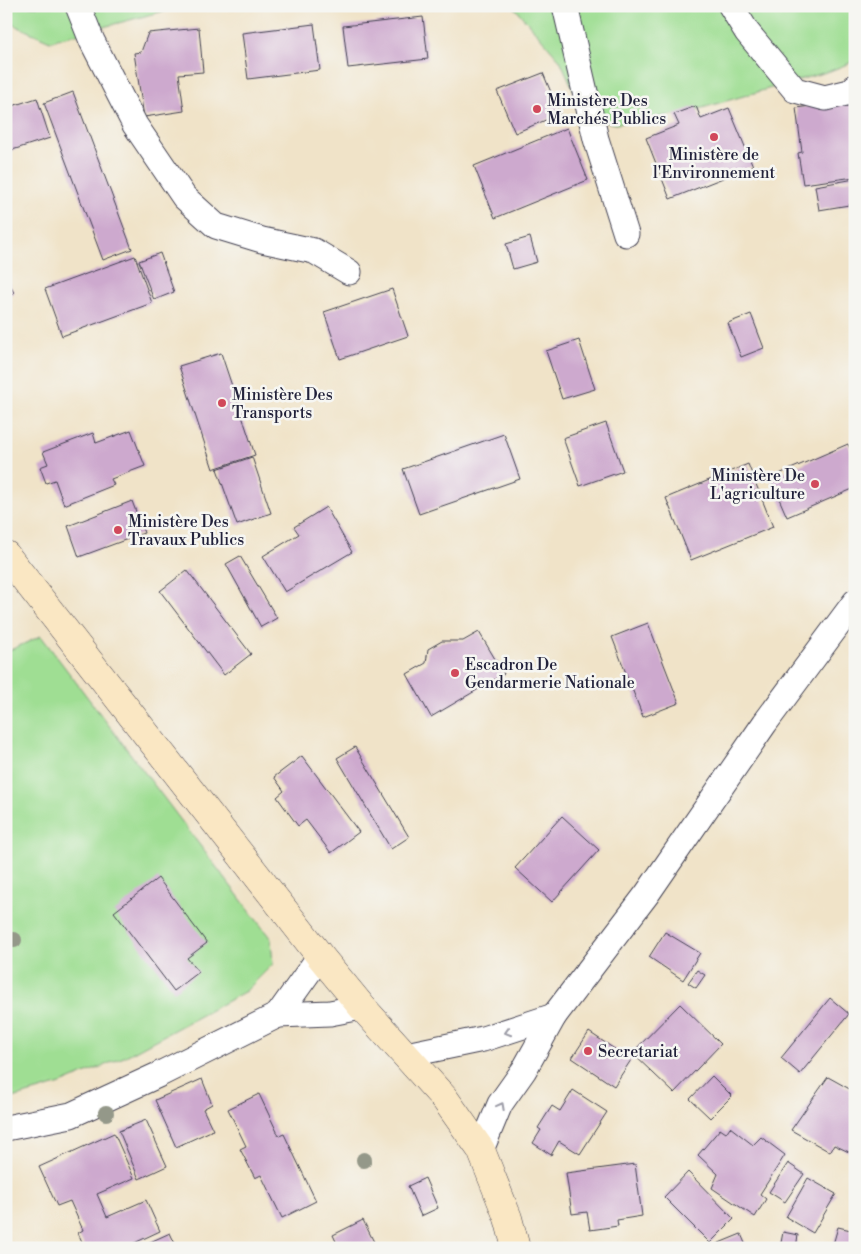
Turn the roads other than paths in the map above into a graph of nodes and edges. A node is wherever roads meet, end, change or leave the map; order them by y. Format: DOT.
graph roads {
  1 [pos="78,6"];
  2 [pos="565,6"];
  3 [pos="731,6"];
  4 [pos="855,87"];
  5 [pos="626,234"];
  6 [pos="349,272"];
  7 [pos="6,555"];
  8 [pos="855,602"];
  9 [pos="320,956"];
  10 [pos="362,1007"];
  11 [pos="278,1015"];
  12 [pos="554,1016"];
  13 [pos="406,1055"];
  14 [pos="6,1128"];
  15 [pos="481,1150"];
  16 [pos="516,1248"];
  1 -- 6 [label="street"];
  2 -- 5 [label="street"];
  3 -- 4 [label="street"];
  7 -- 9 [label="street"];
  8 -- 12 [label="street"];
  9 -- 10 [label="street"];
  9 -- 11 [label="street"];
  10 -- 11 [label="street"];
  10 -- 13 [label="street"];
  11 -- 14 [label="street"];
  12 -- 13 [label="street, one-way"];
  15 -- 12 [label="street, one-way"];
  13 -- 15 [label="street"];
  15 -- 16 [label="street"];
}
